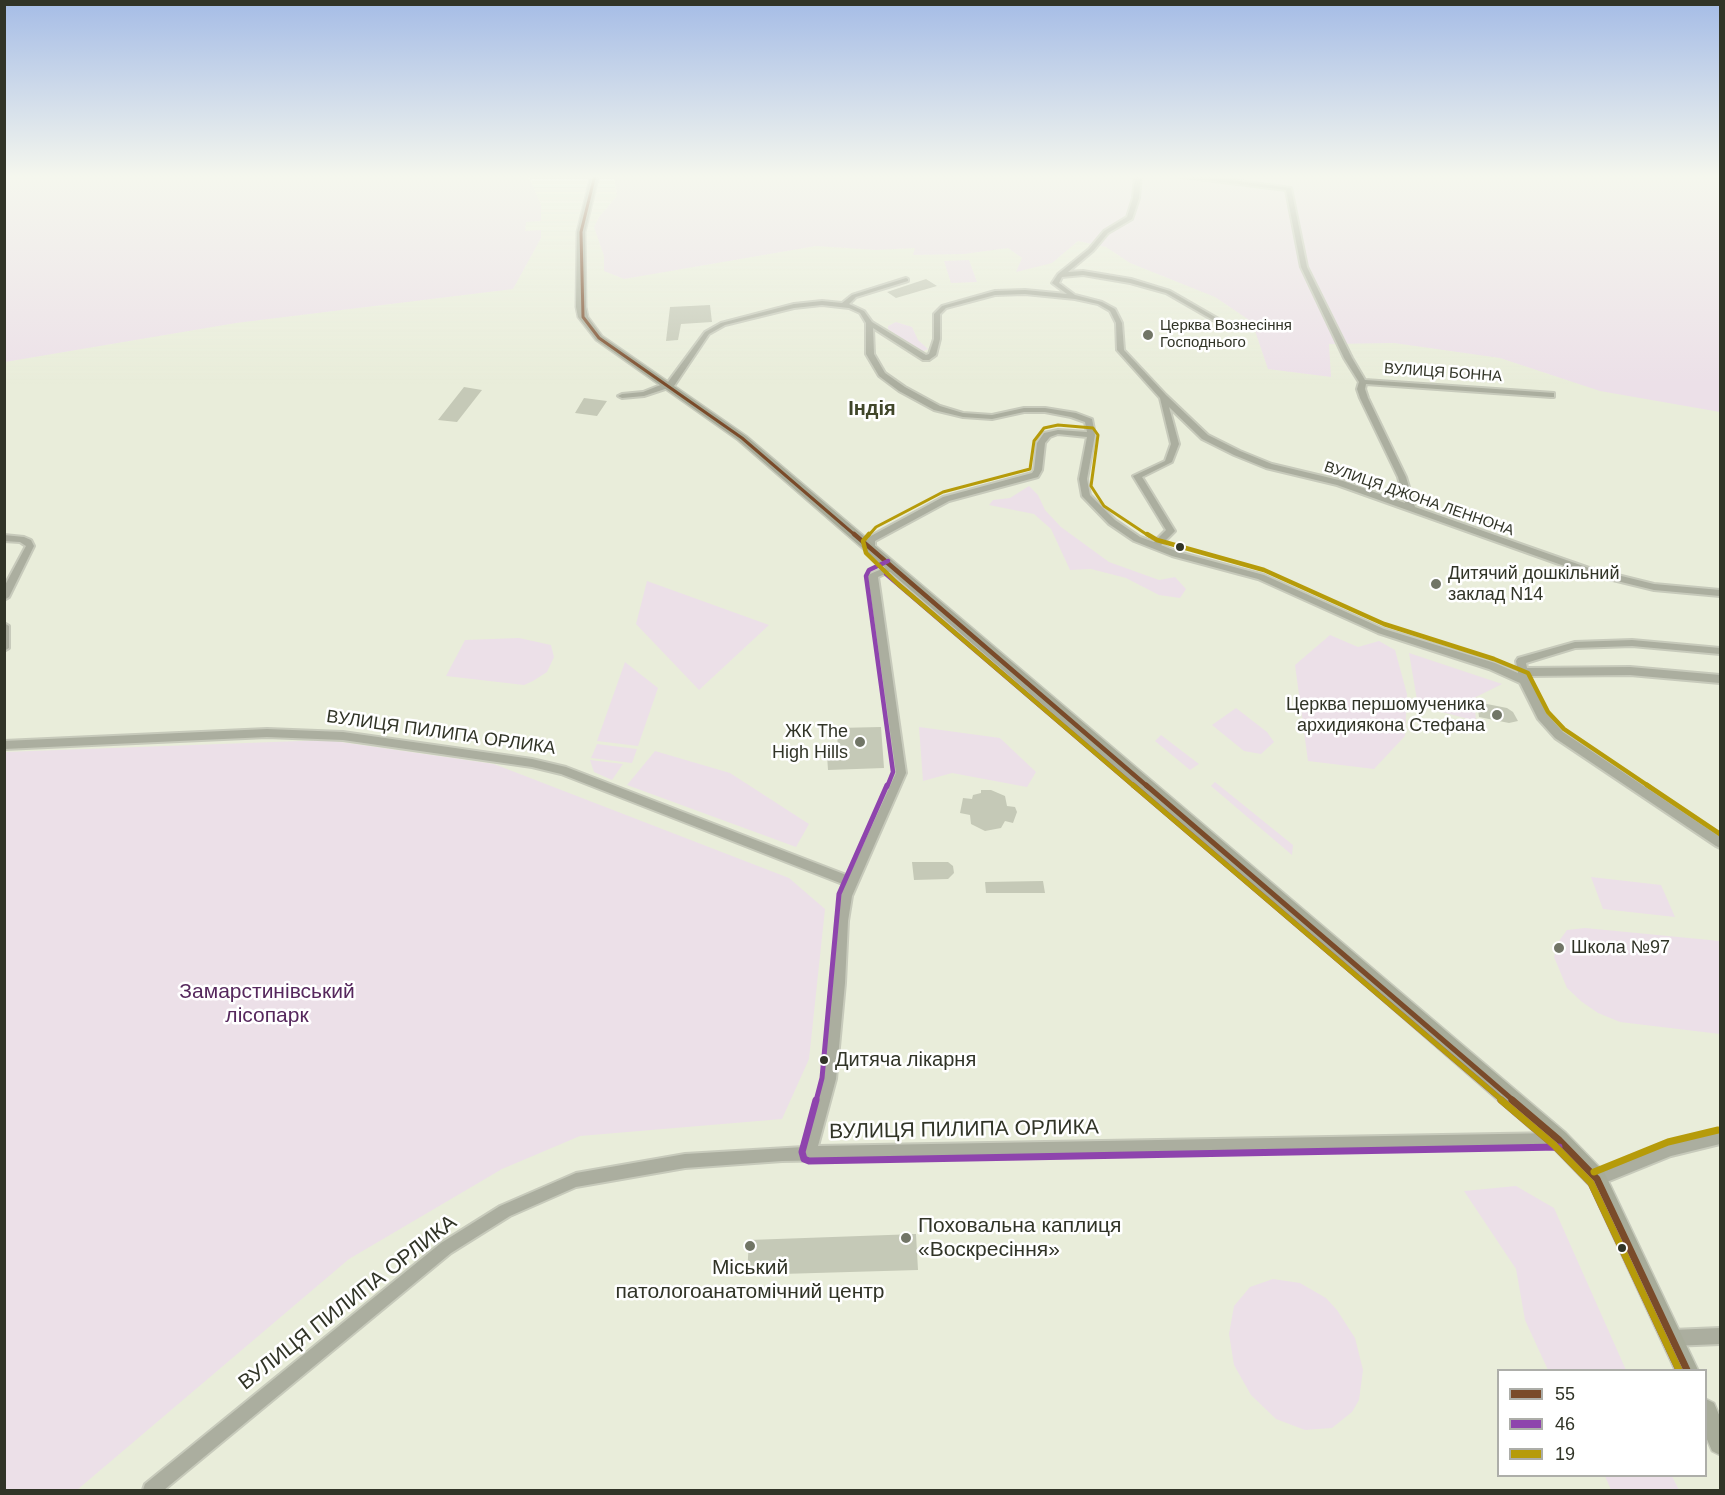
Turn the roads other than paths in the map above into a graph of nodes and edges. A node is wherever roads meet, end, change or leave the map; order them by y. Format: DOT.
graph roads {
  1 [pos="581,245"];
  2 [pos="1095,245"];
  3 [pos="1300,245"];
  4 [pos="1060,275"];
  5 [pos="906,280"];
  6 [pos="1075,297"];
  7 [pos="844,305"];
  8 [pos="870,323"];
  9 [pos="1227,326"];
  10 [pos="1363,382"];
  11 [pos="666,387"];
  12 [pos="1551,395"];
  13 [pos="622,396"];
  14 [pos="1162,397"];
  15 [pos="1090,435"];
  16 [pos="1411,508"];
  17 [pos="4,538"];
  18 [pos="1154,547"];
  19 [pos="872,548"];
  20 [pos="891,568"];
  21 [pos="1720,594"];
  22 [pos="4,597"];
  23 [pos="4,626"];
  24 [pos="4,648"];
  25 [pos="1720,651"];
  26 [pos="1523,676"];
  27 [pos="1720,679"];
  28 [pos="4,745"];
  29 [pos="1720,843"];
  30 [pos="851,882"];
  31 [pos="1720,1137"];
  32 [pos="1559,1140"];
  33 [pos="809,1154"];
  34 [pos="1597,1179"];
  35 [pos="1720,1336"];
  36 [pos="1672,1338"];
  37 [pos="1686,1369"];
  38 [pos="1707,1413"];
  39 [pos="1720,1443"];
  40 [pos="151,1491"];
  1 -- 11 [label="street"];
  2 -- 4 [label="street"];
  3 -- 10 [label="street"];
  4 -- 6 [label="street"];
  4 -- 9 [label="street"];
  5 -- 7 [label="street"];
  6 -- 8 [label="street, ВУЛИЦЯ ДЖОНА ЛЕННОНА"];
  6 -- 14 [label="street, ВУЛИЦЯ ДЖОНА ЛЕННОНА"];
  7 -- 8 [label="street"];
  7 -- 11 [label="street"];
  8 -- 15 [label="street"];
  10 -- 12 [label="street, ВУЛИЦЯ БОННА"];
  10 -- 16 [label="street, ВУЛИЦЯ БОННА"];
  11 -- 13 [label="street"];
  11 -- 19 [label="street"];
  14 -- 16 [label="street, ВУЛИЦЯ ДЖОНА ЛЕННОНА"];
  14 -- 18 [label="street"];
  15 -- 18 [label="street"];
  15 -- 19 [label="street"];
  16 -- 21 [label="street, ВУЛИЦЯ ДЖОНА ЛЕННОНА"];
  17 -- 22 [label="street"];
  18 -- 26 [label="street"];
  19 -- 20 [label="street"];
  20 -- 30 [label="street"];
  20 -- 32 [label="street"];
  23 -- 24 [label="street"];
  25 -- 26 [label="street"];
  26 -- 27 [label="street"];
  26 -- 29 [label="street"];
  28 -- 30 [label="street, ВУЛИЦЯ ПИЛИПА ОРЛИКА"];
  30 -- 33 [label="street"];
  31 -- 34 [label="street"];
  32 -- 33 [label="street, ВУЛИЦЯ ПИЛИПА ОРЛИКА"];
  32 -- 34 [label="street"];
  33 -- 40 [label="street, ВУЛИЦЯ ПИЛИПА ОРЛИКА"];
  34 -- 36 [label="street"];
  35 -- 36 [label="street"];
  36 -- 37 [label="street"];
  38 -- 39 [label="street"];
}
